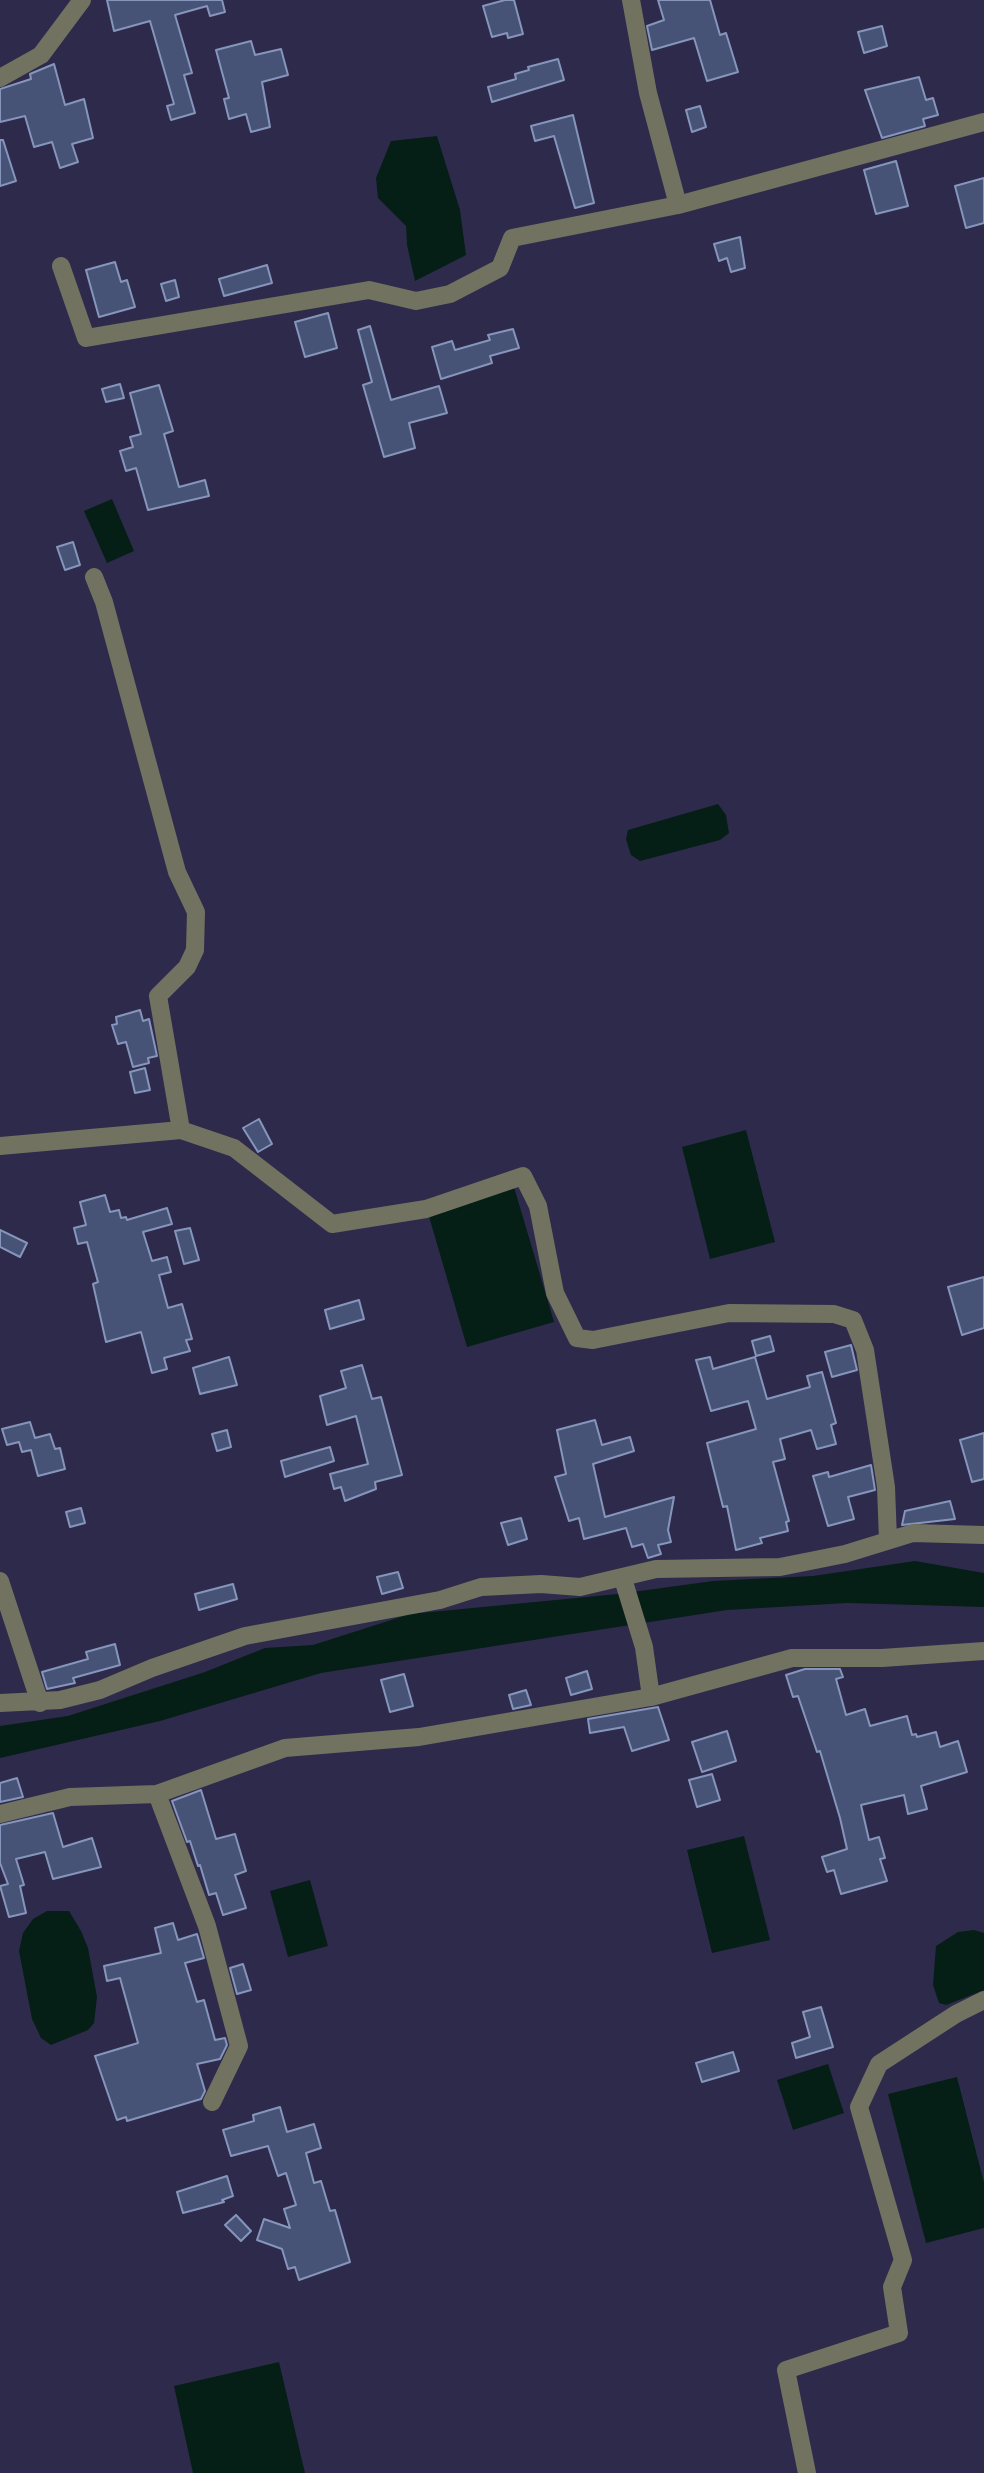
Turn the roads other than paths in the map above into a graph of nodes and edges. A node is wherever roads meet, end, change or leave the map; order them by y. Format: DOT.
graph roads {
  1 [pos="82,0"];
  2 [pos="631,0"];
  3 [pos="0,78"];
  4 [pos="984,122"];
  5 [pos="678,205"];
  6 [pos="61,266"];
  7 [pos="94,577"];
  8 [pos="181,1130"];
  9 [pos="0,1146"];
  10 [pos="984,1535"];
  11 [pos="888,1540"];
  12 [pos="0,1581"];
  13 [pos="624,1582"];
  14 [pos="984,1651"];
  15 [pos="651,1697"];
  16 [pos="0,1703"];
  17 [pos="40,1703"];
  18 [pos="157,1794"];
  19 [pos="0,1814"];
  20 [pos="984,2000"];
  21 [pos="212,2102"];
  22 [pos="807,2473"];
  1 -- 3 [label="street"];
  2 -- 5 [label="street"];
  4 -- 5 [label="street"];
  5 -- 6 [label="street"];
  7 -- 8 [label="street"];
  8 -- 9 [label="street"];
  8 -- 11 [label="street"];
  10 -- 11 [label="street"];
  11 -- 13 [label="street"];
  12 -- 17 [label="street"];
  13 -- 15 [label="street"];
  13 -- 17 [label="street"];
  14 -- 15 [label="street"];
  15 -- 18 [label="street"];
  16 -- 17 [label="street"];
  18 -- 19 [label="street"];
  18 -- 21 [label="street"];
  20 -- 22 [label="street"];
}
